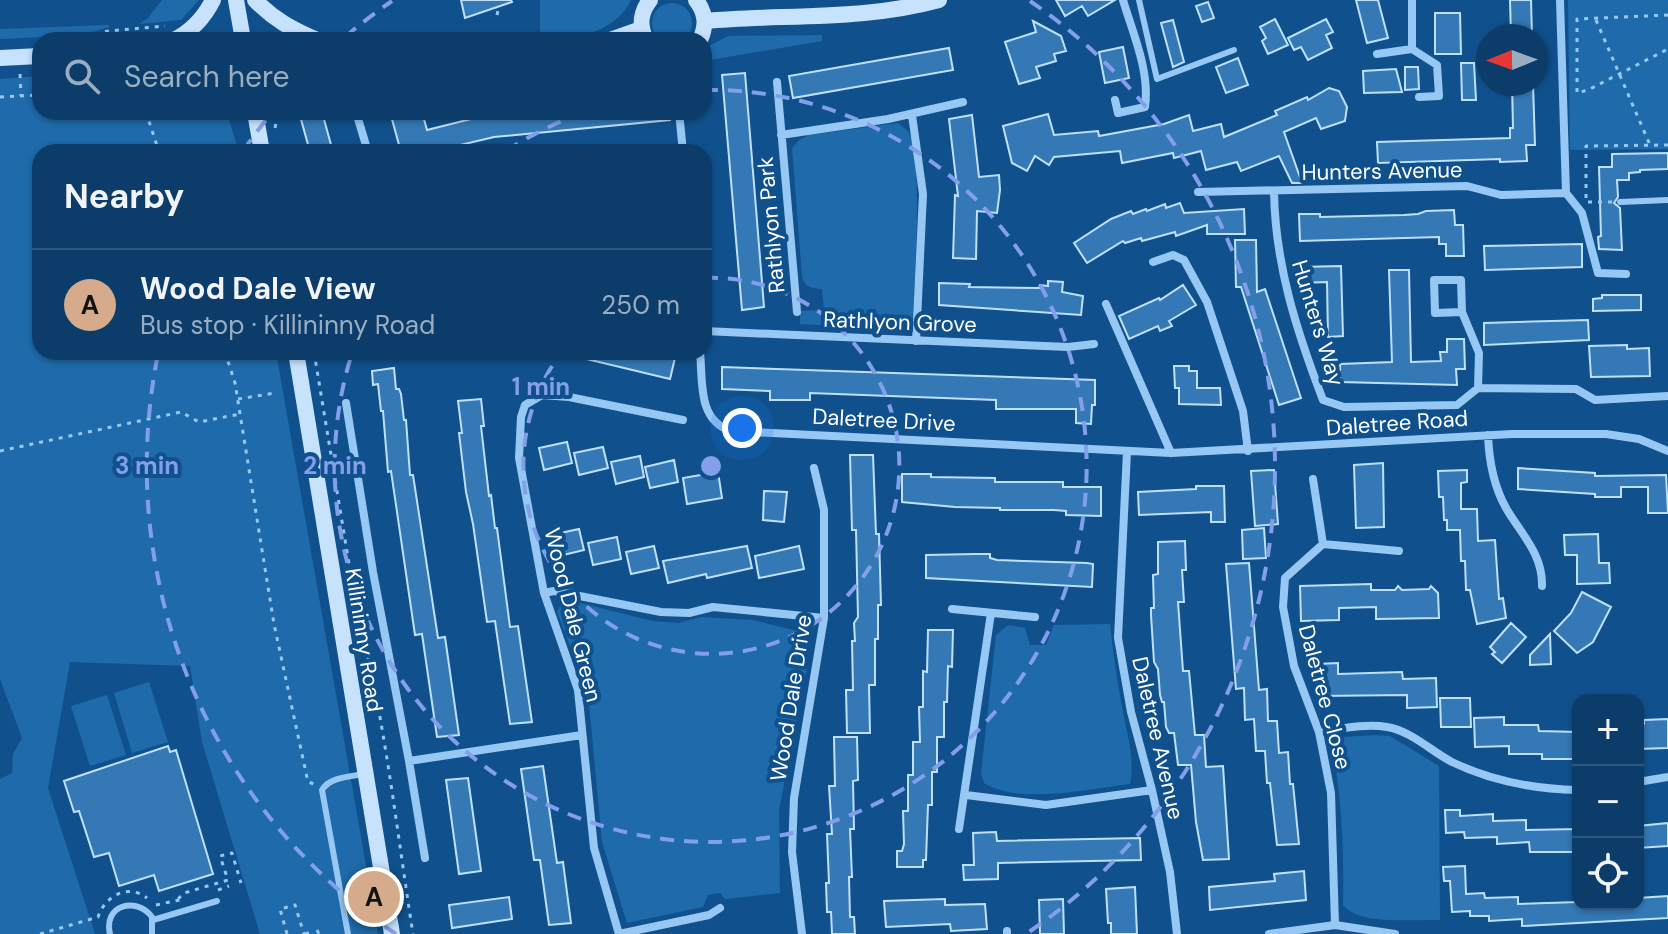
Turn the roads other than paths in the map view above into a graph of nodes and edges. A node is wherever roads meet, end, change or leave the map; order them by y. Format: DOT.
graph roads {
  1 [pos="213,0"];
  2 [pos="236,0"];
  3 [pos="255,0"];
  4 [pos="650,0"];
  5 [pos="696,0"];
  6 [pos="939,0"];
  7 [pos="1123,0"];
  8 [pos="1139,0"];
  9 [pos="1412,0"];
  10 [pos="1560,0"];
  11 [pos="705,21"];
  12 [pos="188,32"];
  13 [pos="242,32"];
  14 [pos="298,32"];
  15 [pos="644,32"];
  16 [pos="702,32"];
  17 [pos="1412,49"];
  18 [pos="1234,50"];
  19 [pos="1377,54"];
  20 [pos="32,56"];
  21 [pos="0,58"];
  22 [pos="777,82"];
  23 [pos="1419,97"];
  24 [pos="1115,100"];
  25 [pos="963,102"];
  26 [pos="912,115"];
  27 [pos="246,120"];
  28 [pos="257,120"];
  29 [pos="264,120"];
  30 [pos="358,120"];
  31 [pos="680,120"];
  32 [pos="781,135"];
  33 [pos="259,144"];
  34 [pos="261,144"];
  35 [pos="262,144"];
  36 [pos="366,144"];
  37 [pos="682,144"];
  38 [pos="1274,191"];
  39 [pos="1198,192"];
  40 [pos="1566,193"];
  41 [pos="1668,200"];
  42 [pos="1620,202"];
  43 [pos="1153,262"];
  44 [pos="1626,274"];
  45 [pos="1106,304"];
  46 [pos="797,312"];
  47 [pos="1462,312"];
  48 [pos="712,331"];
  49 [pos="916,341"];
  50 [pos="1094,344"];
  51 [pos="297,360"];
  52 [pos="701,360"];
  53 [pos="1478,388"];
  54 [pos="1668,396"];
  55 [pos="346,403"];
  56 [pos="683,420"];
  57 [pos="1488,435"];
  58 [pos="1248,451"];
  59 [pos="1668,451"];
  60 [pos="1127,452"];
  61 [pos="1171,453"];
  62 [pos="814,468"];
  63 [pos="1313,479"];
  64 [pos="1323,544"];
  65 [pos="1399,551"];
  66 [pos="1542,586"];
  67 [pos="544,593"];
  68 [pos="952,609"];
  69 [pos="991,613"];
  70 [pos="1035,617"];
  71 [pos="824,618"];
  72 [pos="1319,732"];
  73 [pos="582,735"];
  74 [pos="409,761"];
  75 [pos="365,774"];
  76 [pos="1668,777"];
  77 [pos="1644,781"];
  78 [pos="1152,790"];
  79 [pos="1572,790"];
  80 [pos="966,795"];
  81 [pos="959,829"];
  82 [pos="425,858"];
  83 [pos="217,901"];
  84 [pos="720,908"];
  85 [pos="153,920"];
  86 [pos="1335,925"];
  87 [pos="110,934"];
  88 [pos="152,934"];
  89 [pos="348,934"];
  90 [pos="392,934"];
  91 [pos="619,934"];
  92 [pos="802,934"];
  93 [pos="1177,934"];
  94 [pos="1269,934"];
  95 [pos="1395,934"];
  1 -- 12 [label="main road"];
  2 -- 13 [label="main road"];
  3 -- 14 [label="main road"];
  4 -- 15 [label="main road"];
  5 -- 11 [label="main road"];
  6 -- 11 [label="main road"];
  7 -- 24 [label="street"];
  8 -- 18 [label="lane"];
  9 -- 17 [label="street"];
  10 -- 40 [label="street"];
  11 -- 16 [label="main road"];
  17 -- 19 [label="street"];
  17 -- 23 [label="street"];
  20 -- 21 [label="main road"];
  22 -- 32 [label="street, Rathlyon Park"];
  25 -- 26 [label="street, Rathlyon Park"];
  26 -- 32 [label="street, Rathlyon Park"];
  26 -- 49 [label="street"];
  27 -- 33 [label="main road"];
  28 -- 34 [label="main road"];
  29 -- 35 [label="main road"];
  30 -- 36 [label="street"];
  31 -- 37 [label="street"];
  32 -- 46 [label="street, Rathlyon Park"];
  38 -- 39 [label="street, Hunters Avenue"];
  38 -- 40 [label="street, Hunters Avenue"];
  38 -- 53 [label="street, Hunters Way"];
  40 -- 44 [label="street"];
  41 -- 42 [label="lane"];
  43 -- 58 [label="street"];
  45 -- 61 [label="street"];
  47 -- 47 [label="street"];
  47 -- 53 [label="street"];
  48 -- 49 [label="street, Rathlyon Grove"];
  49 -- 50 [label="street, Rathlyon Grove"];
  51 -- 75 [label="main road, Killininny Road"];
  52 -- 60 [label="street, Daletree Drive"];
  53 -- 54 [label="street, Hunters Way"];
  55 -- 74 [label="street"];
  56 -- 67 [label="street, Wood Dale Green"];
  57 -- 58 [label="street, Daletree Road"];
  57 -- 59 [label="street, Daletree Road"];
  57 -- 66 [label="street"];
  58 -- 61 [label="street, Daletree Road"];
  60 -- 61 [label="street, Daletree Road"];
  60 -- 78 [label="street, Daletree Avenue"];
  62 -- 71 [label="street, Wood Dale Drive"];
  63 -- 64 [label="street"];
  64 -- 65 [label="street"];
  64 -- 72 [label="street, Daletree Close"];
  67 -- 71 [label="street"];
  67 -- 73 [label="street, Wood Dale Green"];
  68 -- 69 [label="street"];
  69 -- 70 [label="street"];
  69 -- 80 [label="street"];
  71 -- 92 [label="street, Wood Dale Drive"];
  72 -- 79 [label="street"];
  72 -- 86 [label="street, Daletree Close"];
  73 -- 74 [label="street"];
  73 -- 91 [label="street, Wood Dale Green"];
  74 -- 82 [label="street"];
  75 -- 89 [label="lane"];
  75 -- 90 [label="main road, Killininny Road"];
  76 -- 77 [label="street"];
  78 -- 80 [label="street"];
  78 -- 93 [label="street, Daletree Avenue"];
  80 -- 81 [label="street"];
  83 -- 85 [label="lane"];
  84 -- 91 [label="street, Wood Dale Green"];
  85 -- 87 [label="lane"];
  85 -- 88 [label="lane"];
  86 -- 94 [label="street"];
  86 -- 95 [label="street"];
}
